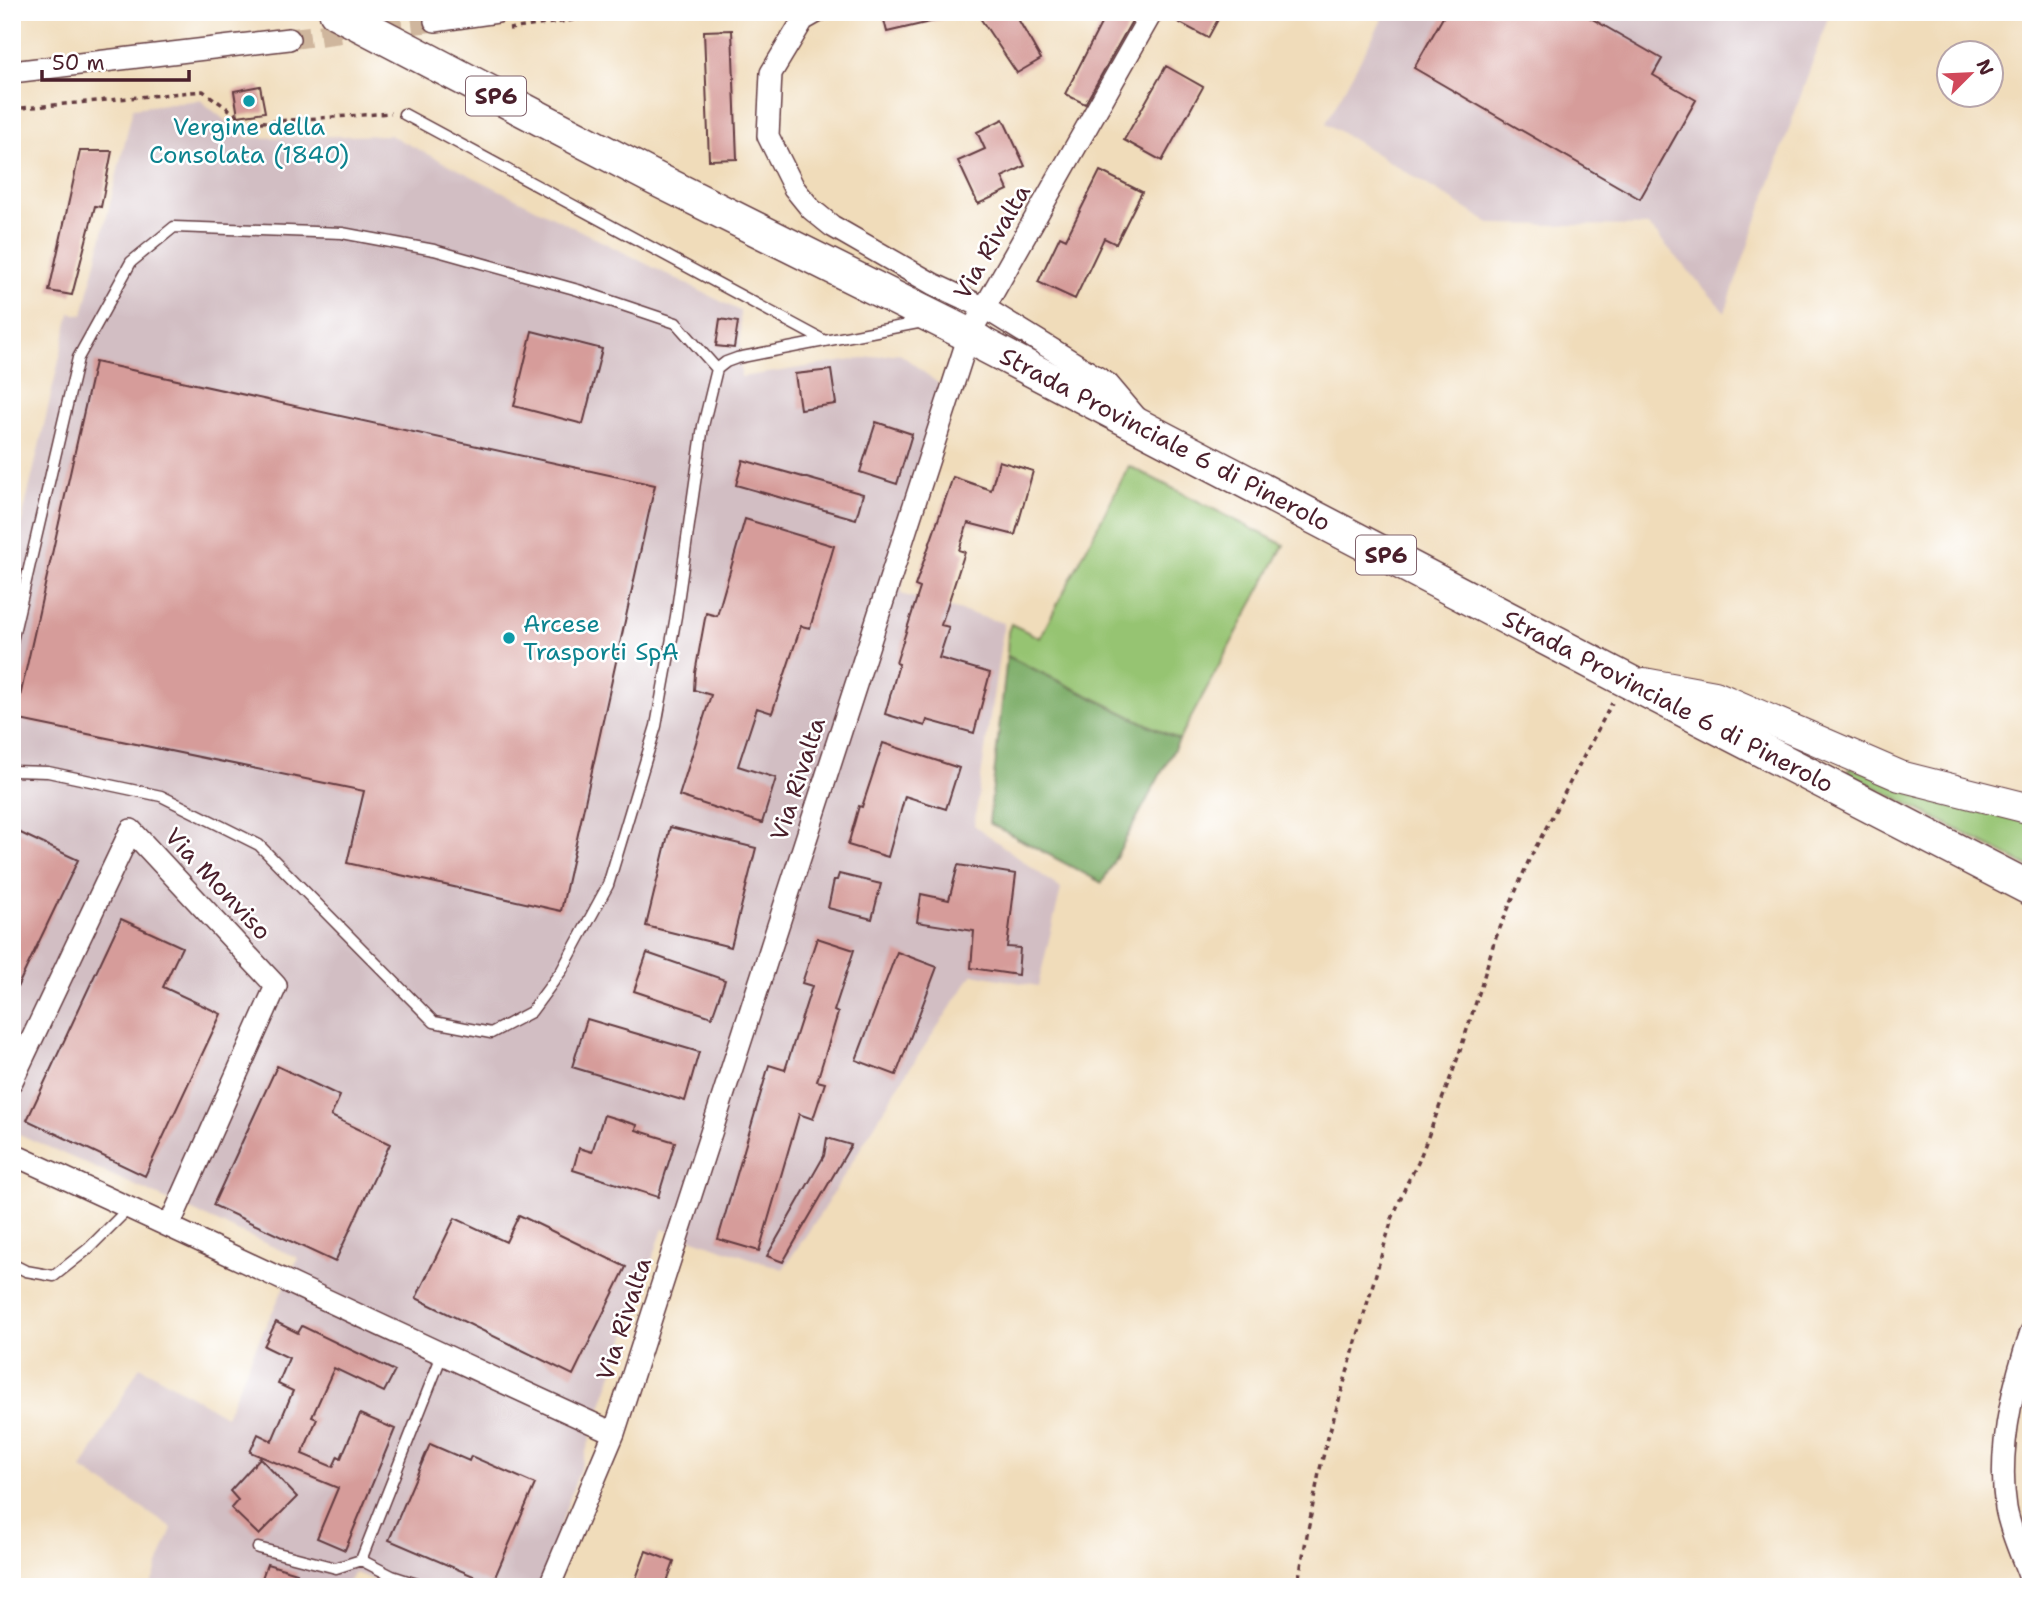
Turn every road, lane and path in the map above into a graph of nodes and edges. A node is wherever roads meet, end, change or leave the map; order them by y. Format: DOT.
graph roads {
  1 [pos="336,12"];
  2 [pos="632,12"];
  3 [pos="817,12"];
  4 [pos="1152,12"];
  5 [pos="435,21"];
  6 [pos="498,21"];
  7 [pos="289,39"];
  8 [pos="12,72"];
  9 [pos="12,109"];
  10 [pos="404,114"];
  11 [pos="933,284"];
  12 [pos="936,318"];
  13 [pos="977,322"];
  14 [pos="823,340"];
  15 [pos="718,369"];
  16 [pos="12,641"];
  17 [pos="1624,679"];
  18 [pos="12,771"];
  19 [pos="2031,809"];
  20 [pos="2031,889"];
  21 [pos="12,1081"];
  22 [pos="12,1154"];
  23 [pos="129,1208"];
  24 [pos="169,1226"];
  25 [pos="12,1264"];
  26 [pos="2031,1332"];
  27 [pos="442,1355"];
  28 [pos="614,1433"];
  29 [pos="258,1548"];
  30 [pos="361,1560"];
  31 [pos="2031,1581"];
  32 [pos="426,1587"];
  33 [pos="549,1587"];
  34 [pos="1297,1587"];
  1 -- 12 [label="main road, Strada Provinciale 6 di Pinerolo / SP6"];
  2 -- 6 [label="path"];
  3 -- 11 [label="street"];
  4 -- 13 [label="street, Via Rivalta"];
  5 -- 6 [label="street"];
  7 -- 8 [label="street"];
  9 -- 10 [label="path"];
  10 -- 14 [label="lane"];
  11 -- 13 [label="street"];
  11 -- 13 [label="street"];
  12 -- 13 [label="main road, Strada Provinciale 6 di Pinerolo / SP6"];
  12 -- 14 [label="lane"];
  13 -- 17 [label="main road, Strada Provinciale 6 di Pinerolo / SP6"];
  13 -- 28 [label="street, Via Rivalta"];
  14 -- 15 [label="lane"];
  15 -- 16 [label="lane"];
  15 -- 18 [label="lane"];
  17 -- 19 [label="main road"];
  17 -- 20 [label="main road, Strada Provinciale 6 di Pinerolo / SP6"];
  17 -- 34 [label="path"];
  21 -- 24 [label="street, Via Monviso"];
  22 -- 23 [label="street"];
  23 -- 24 [label="street"];
  23 -- 25 [label="lane"];
  24 -- 27 [label="street"];
  26 -- 31 [label="street"];
  27 -- 28 [label="street"];
  27 -- 30 [label="lane"];
  28 -- 33 [label="street, Via Rivalta"];
  29 -- 30 [label="lane"];
  30 -- 32 [label="lane"];
}
